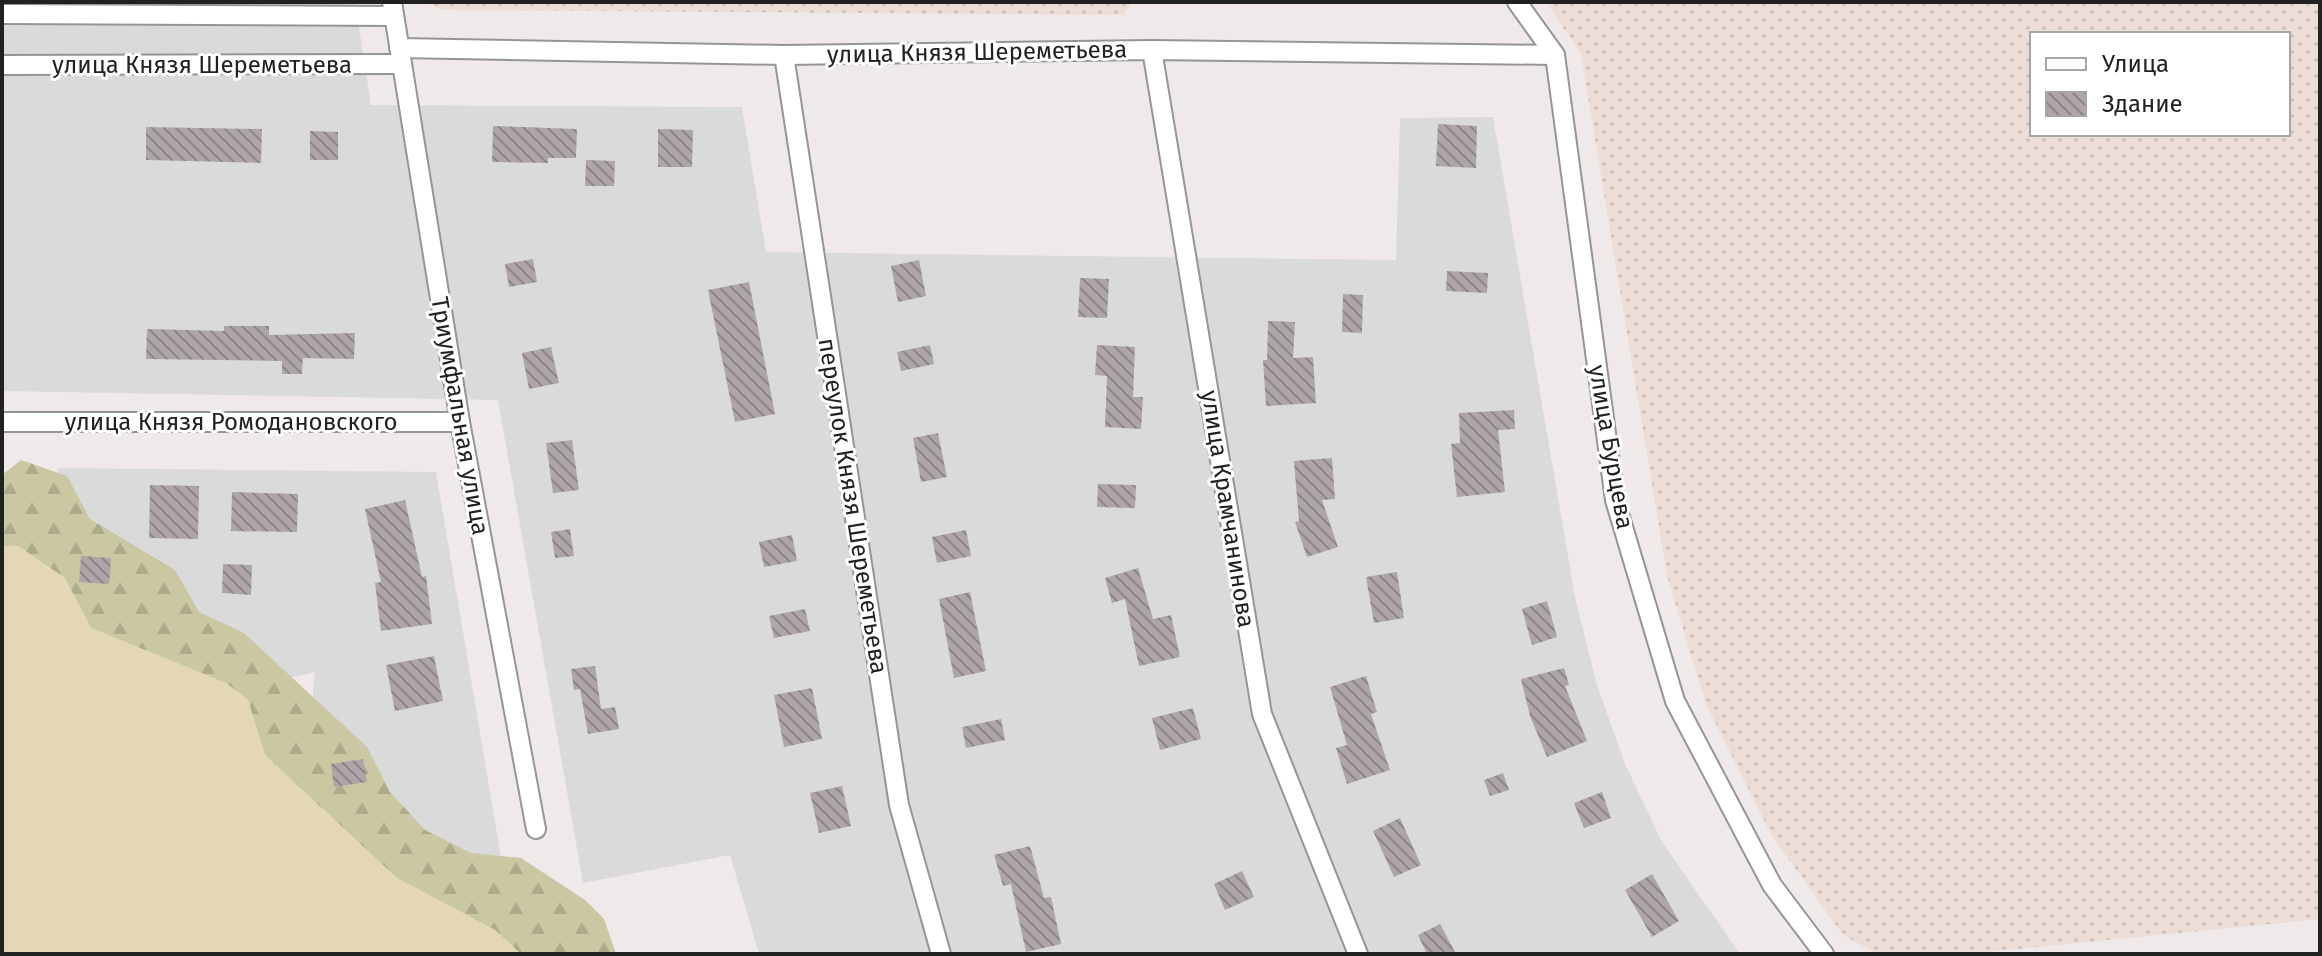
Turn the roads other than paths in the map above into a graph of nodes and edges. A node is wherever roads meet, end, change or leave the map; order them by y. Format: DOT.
graph roads {
  1 [pos="1517,2"];
  2 [pos="393,9"];
  3 [pos="2,14"];
  4 [pos="1152,50"];
  5 [pos="784,55"];
  6 [pos="1555,55"];
  7 [pos="400,56"];
  8 [pos="2,65"];
  9 [pos="2,422"];
  10 [pos="460,422"];
  11 [pos="536,829"];
  12 [pos="941,954"];
  13 [pos="1358,954"];
  14 [pos="1824,954"];
  1 -- 6 [label="street, улица Бурцева"];
  2 -- 3 [label="street, улица Князя Шереметьева"];
  2 -- 7 [label="street, Триумфальная улица"];
  4 -- 5 [label="street, улица Князя Шереметьева"];
  4 -- 6 [label="street, улица Князя Шереметьева"];
  4 -- 13 [label="street, улица Крамчанинова"];
  5 -- 7 [label="street, улица Князя Шереметьева"];
  5 -- 12 [label="street, переулок Князя Шереметьева"];
  6 -- 14 [label="street, улица Бурцева"];
  7 -- 8 [label="street, улица Князя Шереметьева"];
  7 -- 10 [label="street, Триумфальная улица"];
  9 -- 10 [label="street, улица Князя Ромодановского"];
  10 -- 11 [label="street, Триумфальная улица"];
}
